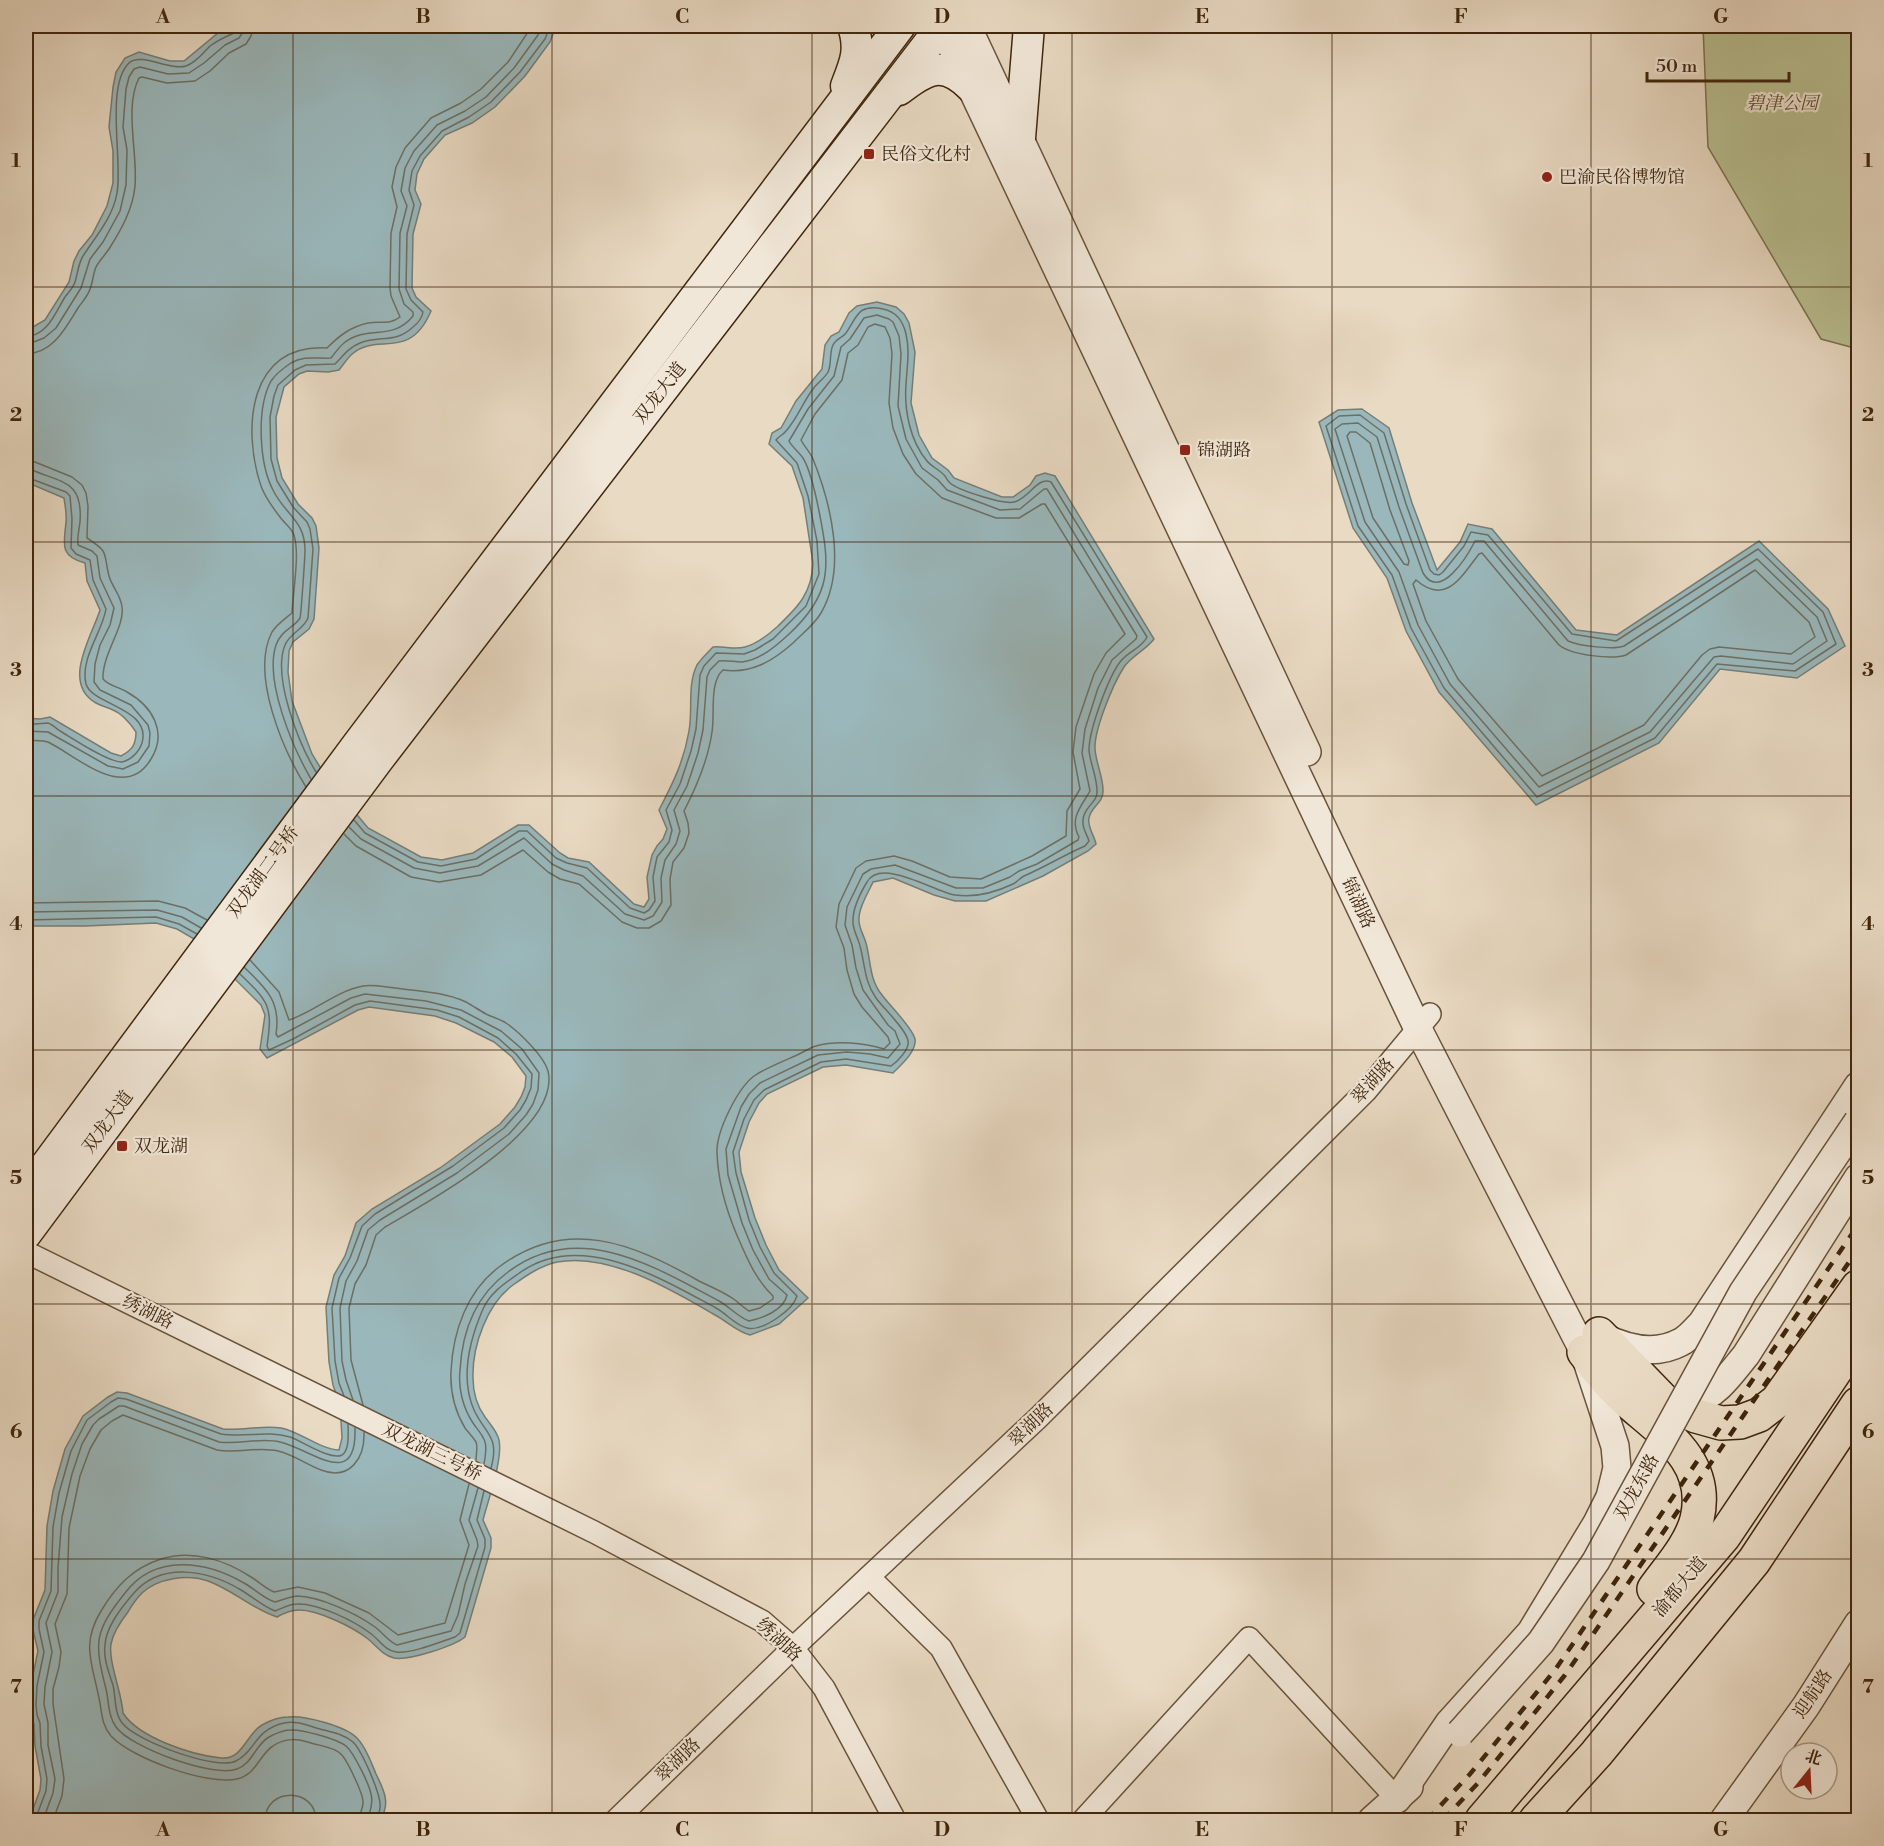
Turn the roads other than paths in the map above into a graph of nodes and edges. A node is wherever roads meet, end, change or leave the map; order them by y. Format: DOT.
graph roads {
  1 [pos="853,26"];
  2 [pos="900,26"];
  3 [pos="942,26"];
  4 [pos="967,26"];
  5 [pos="1029,26"];
  6 [pos="971,87"];
  7 [pos="882,103"];
  8 [pos="835,112"];
  9 [pos="1020,138"];
  10 [pos="367,753"];
  11 [pos="180,1005"];
  12 [pos="1424,1022"];
  13 [pos="1858,1086"];
  14 [pos="1858,1121"];
  15 [pos="1858,1178"];
  16 [pos="26,1192"];
  17 [pos="26,1234"];
  18 [pos="26,1252"];
  19 [pos="1858,1287"];
  20 [pos="1858,1338"];
  21 [pos="1591,1343"];
  22 [pos="270,1372"];
  23 [pos="1666,1402"];
  24 [pos="1858,1404"];
  25 [pos="594,1532"];
  26 [pos="868,1577"];
  27 [pos="1858,1624"];
  28 [pos="793,1648"];
  29 [pos="1561,1728"];
  30 [pos="1397,1799"];
  31 [pos="616,1821"];
  32 [pos="895,1821"];
  33 [pos="1038,1821"];
  34 [pos="1083,1821"];
  35 [pos="1372,1821"];
  36 [pos="1482,1821"];
  37 [pos="1536,1821"];
  38 [pos="1724,1821"];
  1 -- 8 [label="main road"];
  2 -- 8 [label="main road, 双龙大道"];
  3 -- 6 [label="street, 锦湖路"];
  3 -- 7 [label="main road, 双龙大道"];
  4 -- 9 [label="street, 锦湖路"];
  5 -- 9 [label="main road"];
  6 -- 7 [label="main road"];
  6 -- 12 [label="street, 锦湖路"];
  7 -- 10 [label="main road, 双龙大道"];
  8 -- 10 [label="main road, 双龙大道"];
  9 -- 12 [label="street, 锦湖路"];
  10 -- 11 [label="main road, 双龙湖二号桥"];
  11 -- 16 [label="main road, 双龙大道"];
  11 -- 17 [label="main road, 双龙大道"];
  12 -- 21 [label="street, 锦湖路"];
  12 -- 26 [label="street, 翠湖路"];
  13 -- 21 [label="street"];
  14 -- 30 [label="street, 双龙东路, bridge"];
  15 -- 23 [label="street"];
  18 -- 22 [label="street, 绣湖路"];
  19 -- 23 [label="highway"];
  20 -- 29 [label="highway, 渝都大道"];
  21 -- 23 [label="highway"];
  21 -- 29 [label="highway"];
  21 -- 30 [label="street, 锦湖路"];
  22 -- 25 [label="street, 双龙湖三号桥"];
  24 -- 37 [label="highway"];
  25 -- 28 [label="street, 绣湖路"];
  26 -- 28 [label="street, 翠湖路"];
  26 -- 33 [label="street"];
  27 -- 38 [label="street, 迎航路"];
  28 -- 31 [label="street, 翠湖路"];
  28 -- 32 [label="street, 绣湖路"];
  29 -- 36 [label="highway, 渝都大道"];
  30 -- 34 [label="street"];
  30 -- 35 [label="street, 双龙东路"];
}
